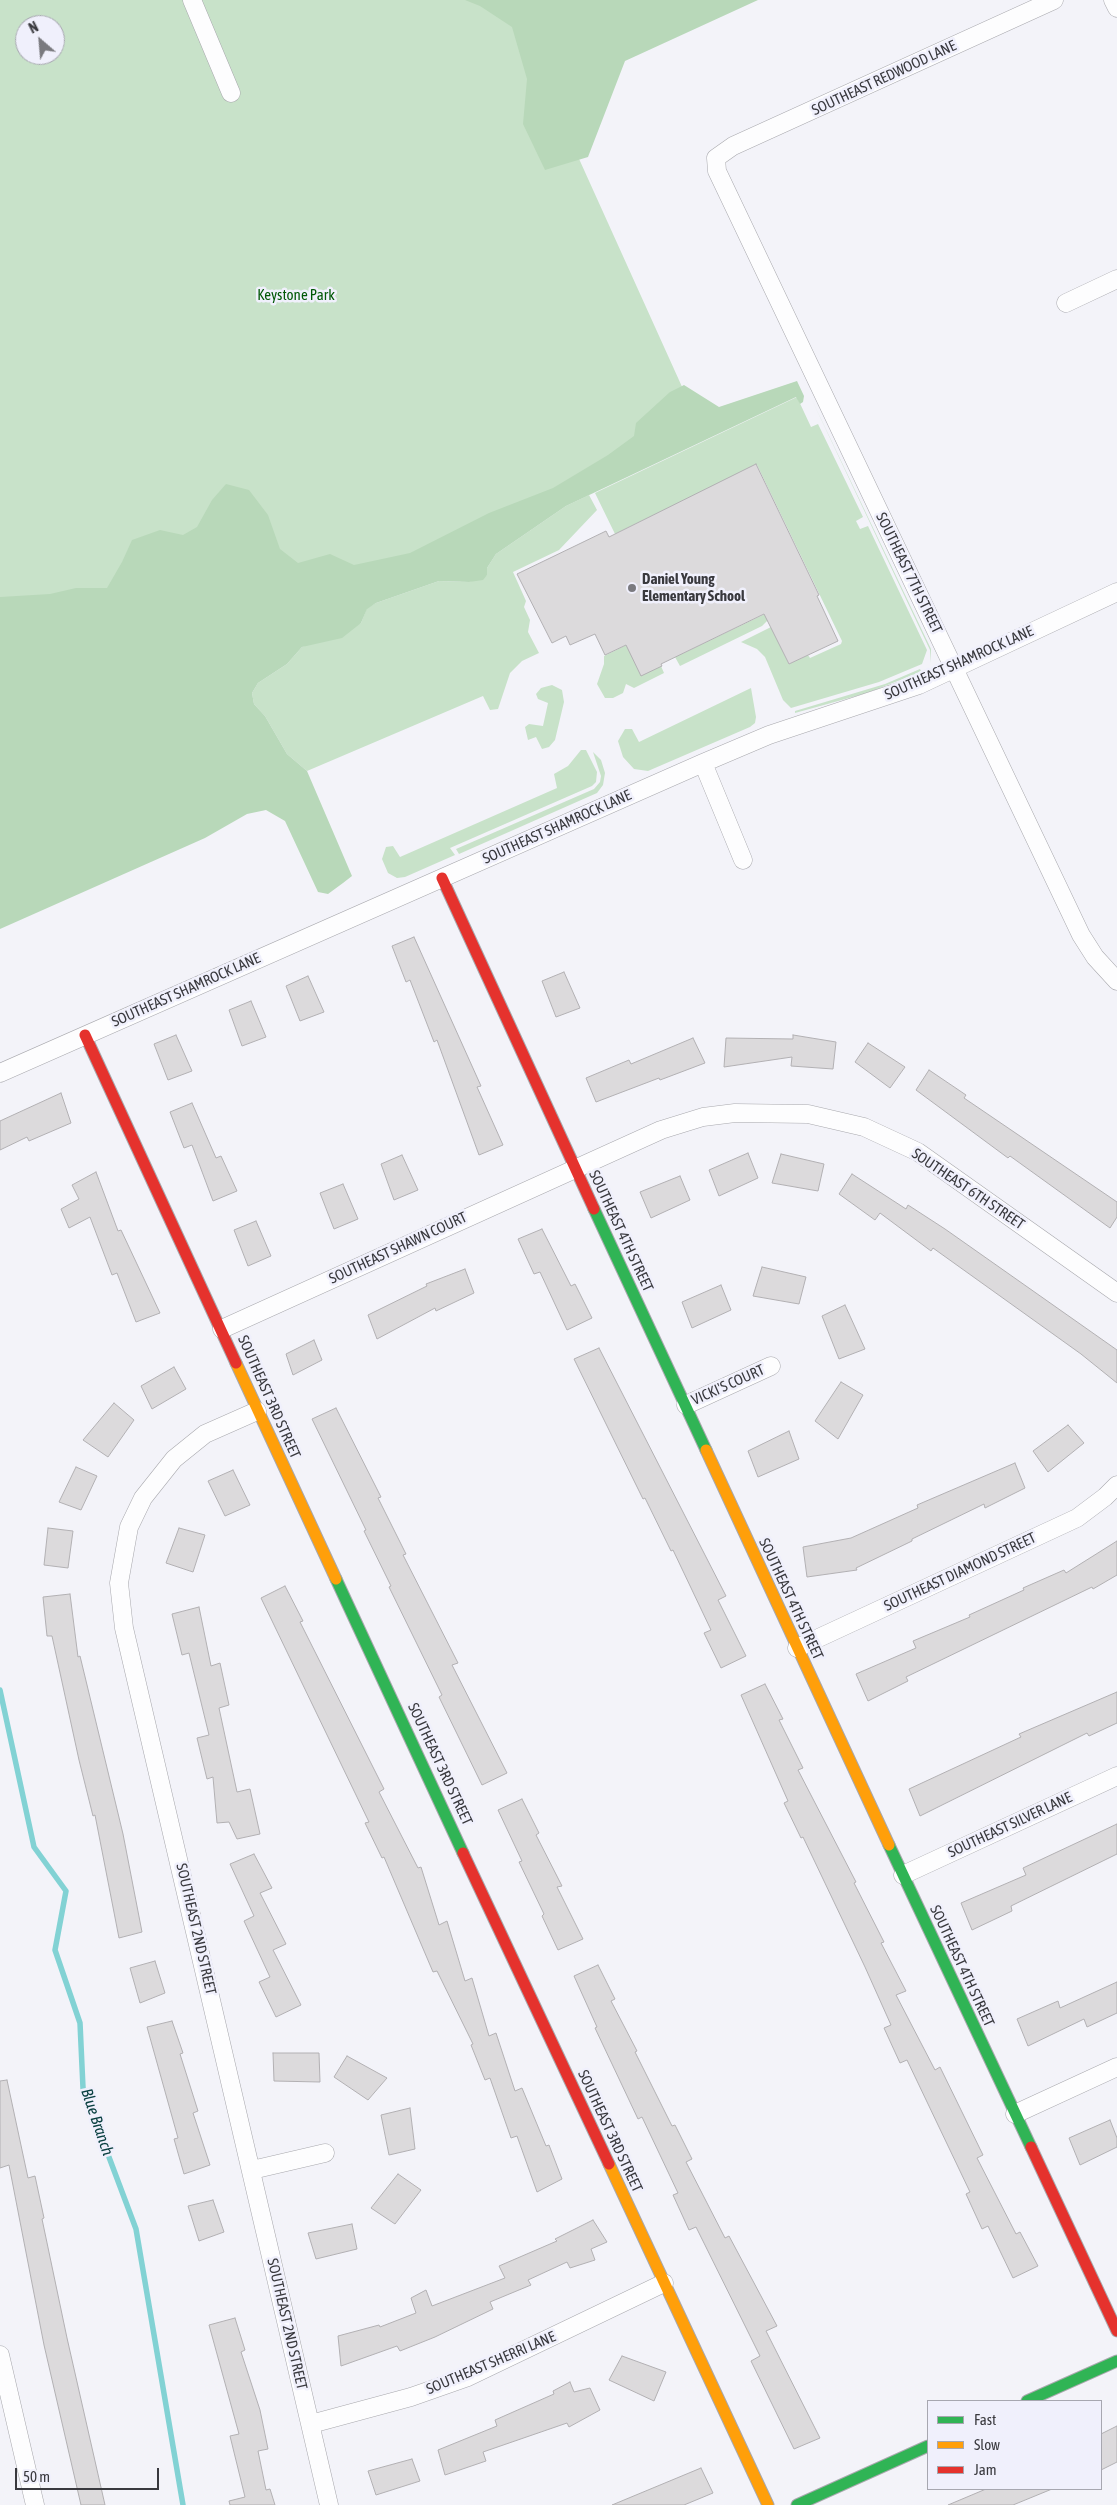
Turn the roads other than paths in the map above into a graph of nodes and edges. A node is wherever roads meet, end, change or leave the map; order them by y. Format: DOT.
graph roads {
  1 [pos="192,0"];
  2 [pos="1054,0"];
  3 [pos="1113,0"];
  4 [pos="1117,8"];
  5 [pos="231,93"];
  6 [pos="716,158"];
  7 [pos="1117,279"];
  8 [pos="1066,303"];
  9 [pos="1117,592"];
  10 [pos="954,667"];
  11 [pos="703,763"];
  12 [pos="743,860"];
  13 [pos="442,878"];
  14 [pos="1117,981"];
  15 [pos="85,1035"];
  16 [pos="0,1073"];
  17 [pos="574,1168"];
  18 [pos="1117,1293"];
  19 [pos="222,1329"];
  20 [pos="771,1366"];
  21 [pos="686,1405"];
  22 [pos="258,1411"];
  23 [pos="1117,1485"];
  24 [pos="796,1648"];
  25 [pos="1117,1776"];
  26 [pos="903,1875"];
  27 [pos="1117,2067"];
  28 [pos="1015,2114"];
  29 [pos="325,2153"];
  30 [pos="252,2170"];
  31 [pos="664,2284"];
  32 [pos="1117,2331"];
  33 [pos="0,2355"];
  34 [pos="1117,2361"];
  35 [pos="1030,2400"];
  36 [pos="311,2424"];
  37 [pos="927,2446"];
  38 [pos="35,2505"];
  39 [pos="329,2505"];
  40 [pos="768,2505"];
  41 [pos="797,2505"];
  1 -- 5 [label="street"];
  2 -- 6 [label="street, SOUTHEAST REDWOOD LANE"];
  3 -- 4 [label="street"];
  6 -- 10 [label="street, SOUTHEAST 7TH STREET"];
  7 -- 8 [label="street"];
  9 -- 10 [label="street, SOUTHEAST SHAMROCK LANE"];
  10 -- 11 [label="street, SOUTHEAST SHAMROCK LANE"];
  10 -- 14 [label="street, SOUTHEAST 7TH STREET"];
  11 -- 12 [label="street"];
  11 -- 13 [label="street, SOUTHEAST SHAMROCK LANE"];
  13 -- 15 [label="street, SOUTHEAST SHAMROCK LANE"];
  13 -- 17 [label="street, SOUTHEAST 4TH STREET"];
  15 -- 16 [label="street, SOUTHEAST SHAMROCK LANE"];
  15 -- 19 [label="street, SOUTHEAST 3RD STREET"];
  17 -- 18 [label="street, SOUTHEAST 6TH STREET"];
  17 -- 19 [label="street, SOUTHEAST SHAWN COURT"];
  17 -- 21 [label="street, SOUTHEAST 4TH STREET"];
  19 -- 22 [label="street, SOUTHEAST 3RD STREET"];
  20 -- 21 [label="street, VICKI'S COURT"];
  21 -- 24 [label="street, SOUTHEAST 4TH STREET"];
  22 -- 30 [label="street, SOUTHEAST 2ND STREET"];
  22 -- 31 [label="street, SOUTHEAST 3RD STREET"];
  23 -- 24 [label="street, SOUTHEAST DIAMOND STREET"];
  24 -- 26 [label="street, SOUTHEAST 4TH STREET"];
  25 -- 26 [label="street, SOUTHEAST SILVER LANE"];
  26 -- 28 [label="street, SOUTHEAST 4TH STREET"];
  27 -- 28 [label="street"];
  28 -- 32 [label="street, SOUTHEAST 4TH STREET"];
  29 -- 30 [label="street"];
  30 -- 36 [label="street, SOUTHEAST 2ND STREET"];
  31 -- 36 [label="street, SOUTHEAST SHERRI LANE"];
  31 -- 40 [label="street, SOUTHEAST 3RD STREET"];
  33 -- 38 [label="street"];
  34 -- 35 [label="street"];
  36 -- 39 [label="street, SOUTHEAST 2ND STREET"];
  37 -- 41 [label="street"];
}
